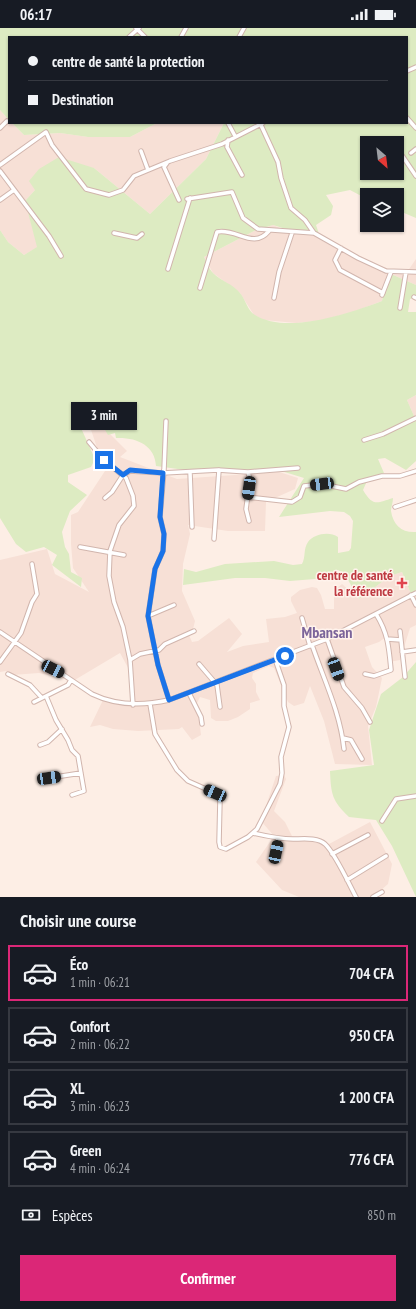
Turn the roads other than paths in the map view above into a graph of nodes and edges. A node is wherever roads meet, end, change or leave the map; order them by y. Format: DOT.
graph roads {
  1 [pos="138,28"];
  2 [pos="130,36"];
  3 [pos="144,36"];
  4 [pos="408,119"];
  5 [pos="7,121"];
  6 [pos="229,124"];
  7 [pos="259,124"];
  8 [pos="261,124"];
  9 [pos="0,128"];
  10 [pos="416,128"];
  11 [pos="235,136"];
  12 [pos="228,140"];
  13 [pos="416,149"];
  14 [pos="141,151"];
  15 [pos="411,153"];
  16 [pos="404,158"];
  17 [pos="168,162"];
  18 [pos="0,165"];
  19 [pos="148,170"];
  20 [pos="0,171"];
  21 [pos="242,175"];
  22 [pos="416,176"];
  23 [pos="14,190"];
  24 [pos="0,200"];
  25 [pos="179,200"];
  26 [pos="269,231"];
  27 [pos="114,233"];
  28 [pos="292,233"];
  29 [pos="314,233"];
  30 [pos="142,234"];
  31 [pos="341,248"];
  32 [pos="61,256"];
  33 [pos="168,269"];
  34 [pos="392,272"];
  35 [pos="406,272"];
  36 [pos="416,272"];
  37 [pos="200,288"];
  38 [pos="274,298"];
  39 [pos="400,308"];
  40 [pos="416,418"];
  41 [pos="166,421"];
  42 [pos="364,440"];
  43 [pos="89,442"];
  44 [pos="298,468"];
  45 [pos="219,470"];
  46 [pos="416,471"];
  47 [pos="190,472"];
  48 [pos="248,472"];
  49 [pos="163,473"];
  50 [pos="123,475"];
  51 [pos="247,497"];
  52 [pos="105,498"];
  53 [pos="416,500"];
  54 [pos="395,507"];
  55 [pos="249,521"];
  56 [pos="192,527"];
  57 [pos="214,539"];
  58 [pos="80,547"];
  59 [pos="110,554"];
  60 [pos="124,555"];
  61 [pos="32,564"];
  62 [pos="416,593"];
  63 [pos="411,595"];
  64 [pos="174,605"];
  65 [pos="416,605"];
  66 [pos="376,614"];
  67 [pos="148,616"];
  68 [pos="302,618"];
  69 [pos="194,631"];
  70 [pos="400,631"];
  71 [pos="0,632"];
  72 [pos="327,639"];
  73 [pos="387,639"];
  74 [pos="401,640"];
  75 [pos="16,642"];
  76 [pos="311,646"];
  77 [pos="416,650"];
  78 [pos="155,651"];
  79 [pos="402,652"];
  80 [pos="275,659"];
  81 [pos="130,660"];
  82 [pos="0,662"];
  83 [pos="199,664"];
  84 [pos="8,674"];
  85 [pos="365,674"];
  86 [pos="405,677"];
  87 [pos="71,680"];
  88 [pos="215,682"];
  89 [pos="189,693"];
  90 [pos="44,697"];
  91 [pos="169,700"];
  92 [pos="34,702"];
  93 [pos="150,704"];
  94 [pos="133,705"];
  95 [pos="220,707"];
  96 [pos="370,722"];
  97 [pos="202,724"];
  98 [pos="62,729"];
  99 [pos="343,738"];
  100 [pos="40,745"];
  101 [pos="344,749"];
  102 [pos="362,759"];
  103 [pos="81,773"];
  104 [pos="49,778"];
  105 [pos="72,795"];
  106 [pos="416,796"];
  107 [pos="382,821"];
  108 [pos="253,833"];
  109 [pos="368,834"];
  110 [pos="278,838"];
  111 [pos="332,854"];
  112 [pos="386,856"];
  113 [pos="275,861"];
  114 [pos="347,880"];
  115 [pos="382,892"];
  116 [pos="356,897"];
  117 [pos="373,897"];
  1 -- 2 [label="street"];
  1 -- 3 [label="street"];
  4 -- 10 [label="street"];
  5 -- 9 [label="street"];
  6 -- 11 [label="street"];
  7 -- 11 [label="street"];
  8 -- 29 [label="street"];
  11 -- 12 [label="street"];
  12 -- 17 [label="street"];
  12 -- 21 [label="street"];
  13 -- 15 [label="street"];
  14 -- 19 [label="street"];
  16 -- 22 [label="street"];
  17 -- 19 [label="street"];
  17 -- 25 [label="street"];
  18 -- 19 [label="street"];
  20 -- 23 [label="street"];
  23 -- 24 [label="street"];
  23 -- 32 [label="street"];
  26 -- 28 [label="street"];
  26 -- 33 [label="street"];
  26 -- 37 [label="street"];
  27 -- 30 [label="street"];
  28 -- 29 [label="street"];
  28 -- 38 [label="street"];
  29 -- 31 [label="street"];
  31 -- 34 [label="street"];
  31 -- 34 [label="street"];
  34 -- 35 [label="street"];
  35 -- 36 [label="street"];
  35 -- 39 [label="street"];
  40 -- 42 [label="street"];
  41 -- 49 [label="street"];
  43 -- 50 [label="street"];
  44 -- 48 [label="street"];
  45 -- 47 [label="street"];
  45 -- 48 [label="street"];
  45 -- 57 [label="street"];
  46 -- 51 [label="street"];
  47 -- 49 [label="street"];
  47 -- 56 [label="street"];
  48 -- 51 [label="street"];
  49 -- 50 [label="street"];
  49 -- 67 [label="street"];
  50 -- 52 [label="street"];
  50 -- 59 [label="street"];
  51 -- 55 [label="street"];
  53 -- 54 [label="street"];
  58 -- 59 [label="street"];
  59 -- 60 [label="street"];
  59 -- 81 [label="street"];
  61 -- 75 [label="street"];
  62 -- 63 [label="street"];
  63 -- 65 [label="street"];
  63 -- 66 [label="street"];
  64 -- 67 [label="street"];
  66 -- 72 [label="street"];
  66 -- 73 [label="street"];
  67 -- 78 [label="street"];
  68 -- 76 [label="street"];
  69 -- 78 [label="street"];
  70 -- 74 [label="street"];
  71 -- 75 [label="street"];
  72 -- 76 [label="street"];
  72 -- 96 [label="street"];
  73 -- 74 [label="street"];
  73 -- 85 [label="street"];
  74 -- 79 [label="street"];
  75 -- 82 [label="street"];
  75 -- 87 [label="street"];
  76 -- 80 [label="street"];
  76 -- 99 [label="street"];
  77 -- 79 [label="street"];
  78 -- 81 [label="street"];
  78 -- 91 [label="street"];
  79 -- 86 [label="street"];
  80 -- 88 [label="street"];
  80 -- 108 [label="street"];
  81 -- 94 [label="street"];
  83 -- 88 [label="street"];
  84 -- 90 [label="street"];
  87 -- 90 [label="street"];
  87 -- 94 [label="street"];
  88 -- 89 [label="street"];
  88 -- 95 [label="street"];
  89 -- 91 [label="street"];
  89 -- 97 [label="street"];
  90 -- 92 [label="street"];
  90 -- 98 [label="street"];
  91 -- 93 [label="street"];
  93 -- 94 [label="street"];
  93 -- 108 [label="street"];
  98 -- 100 [label="street"];
  98 -- 103 [label="street"];
  99 -- 101 [label="street"];
  99 -- 102 [label="street"];
  103 -- 104 [label="street"];
  103 -- 105 [label="street"];
  106 -- 107 [label="street"];
  108 -- 110 [label="street"];
  109 -- 111 [label="street"];
  110 -- 111 [label="street"];
  110 -- 113 [label="street"];
  111 -- 114 [label="street"];
  112 -- 114 [label="street"];
  114 -- 116 [label="street"];
  115 -- 117 [label="street"];
}
